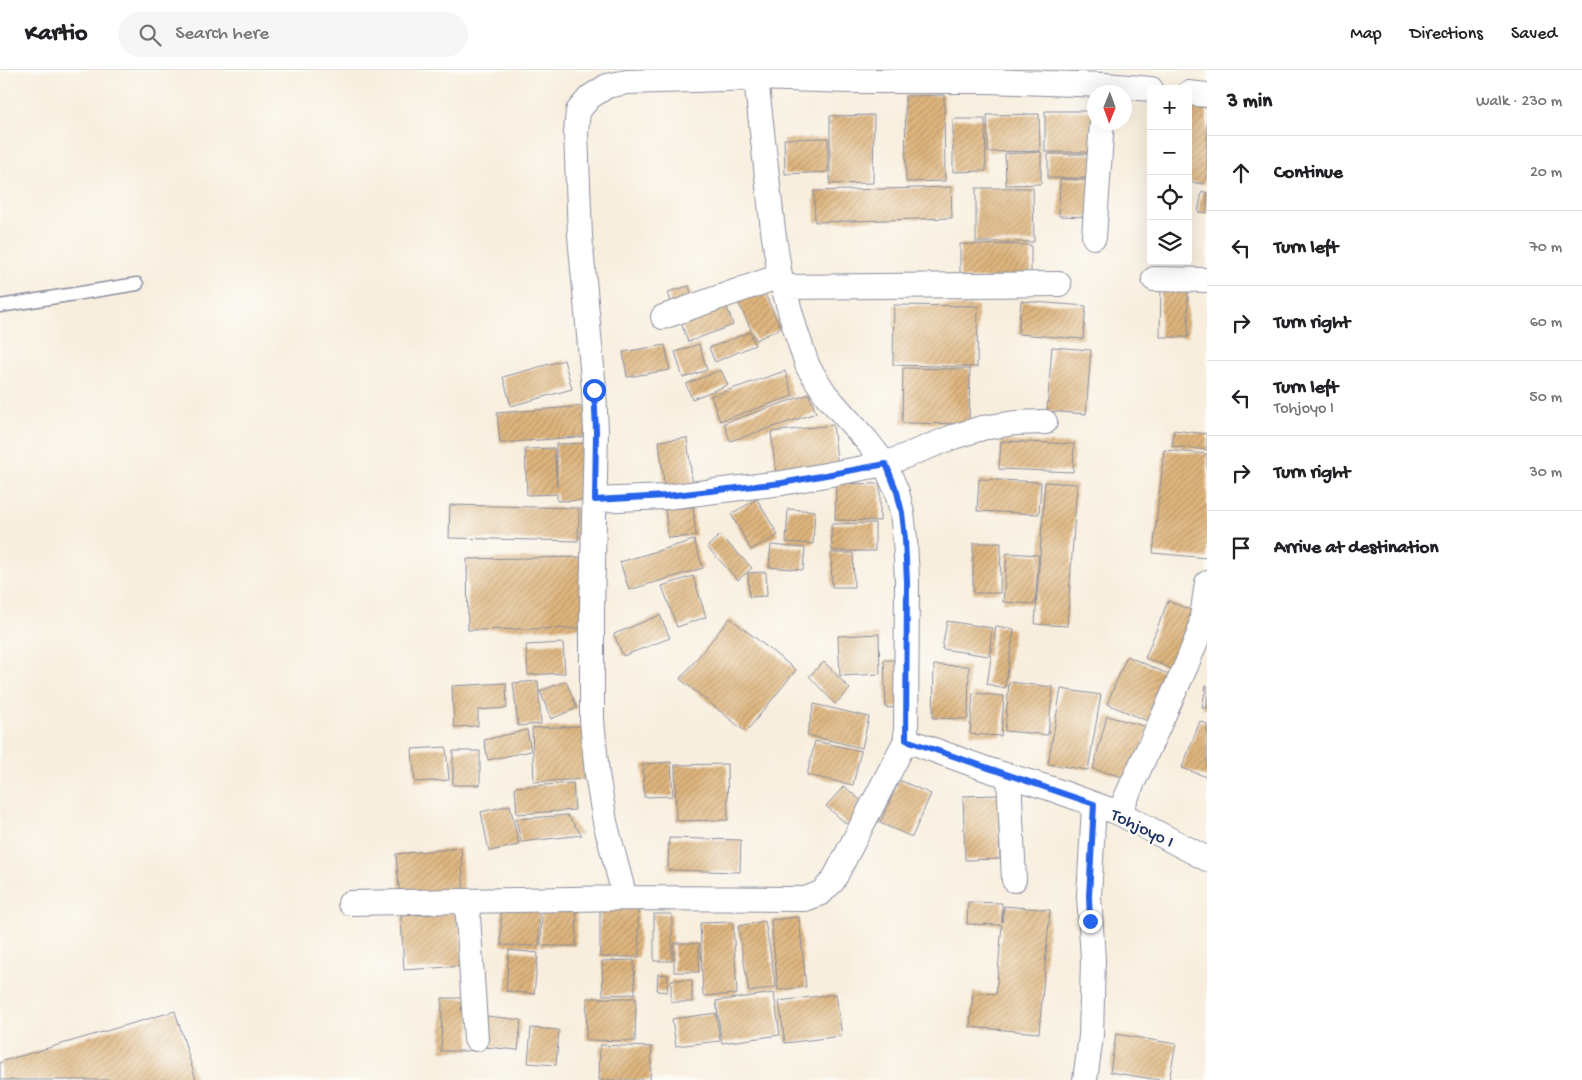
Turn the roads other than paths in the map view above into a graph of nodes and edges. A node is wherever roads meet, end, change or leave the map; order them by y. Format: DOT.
graph roads {
  1 [pos="988,76"];
  2 [pos="756,78"];
  3 [pos="1087,87"];
  4 [pos="1132,89"];
  5 [pos="1147,89"];
  6 [pos="1192,93"];
  7 [pos="1207,95"];
  8 [pos="1101,130"];
  9 [pos="1094,238"];
  10 [pos="1154,279"];
  11 [pos="1207,280"];
  12 [pos="782,282"];
  13 [pos="137,284"];
  14 [pos="1059,284"];
  15 [pos="0,306"];
  16 [pos="663,317"];
  17 [pos="1045,422"];
  18 [pos="886,464"];
  19 [pos="595,500"];
  20 [pos="1207,583"];
  21 [pos="906,740"];
  22 [pos="1009,776"];
  23 [pos="1094,804"];
  24 [pos="1119,813"];
  25 [pos="1207,860"];
  26 [pos="1014,880"];
  27 [pos="625,898"];
  28 [pos="467,901"];
  29 [pos="350,903"];
  30 [pos="476,1039"];
  31 [pos="1085,1080"];
  1 -- 2 [label="street"];
  1 -- 3 [label="street"];
  2 -- 12 [label="street"];
  2 -- 19 [label="street"];
  4 -- 5 [label="street"];
  6 -- 7 [label="street"];
  8 -- 9 [label="street"];
  10 -- 11 [label="street"];
  12 -- 14 [label="street"];
  12 -- 16 [label="street"];
  12 -- 18 [label="street"];
  13 -- 15 [label="lane"];
  17 -- 18 [label="street"];
  18 -- 19 [label="street"];
  18 -- 21 [label="street"];
  19 -- 27 [label="street"];
  20 -- 24 [label="street"];
  21 -- 22 [label="street, Tohjoyo I"];
  21 -- 27 [label="street"];
  22 -- 23 [label="street, Tohjoyo I"];
  22 -- 26 [label="street"];
  23 -- 24 [label="street, Tohjoyo I"];
  23 -- 31 [label="street"];
  24 -- 25 [label="street, Tohjoyo I"];
  27 -- 28 [label="street"];
  28 -- 29 [label="street"];
  28 -- 30 [label="street"];
}
